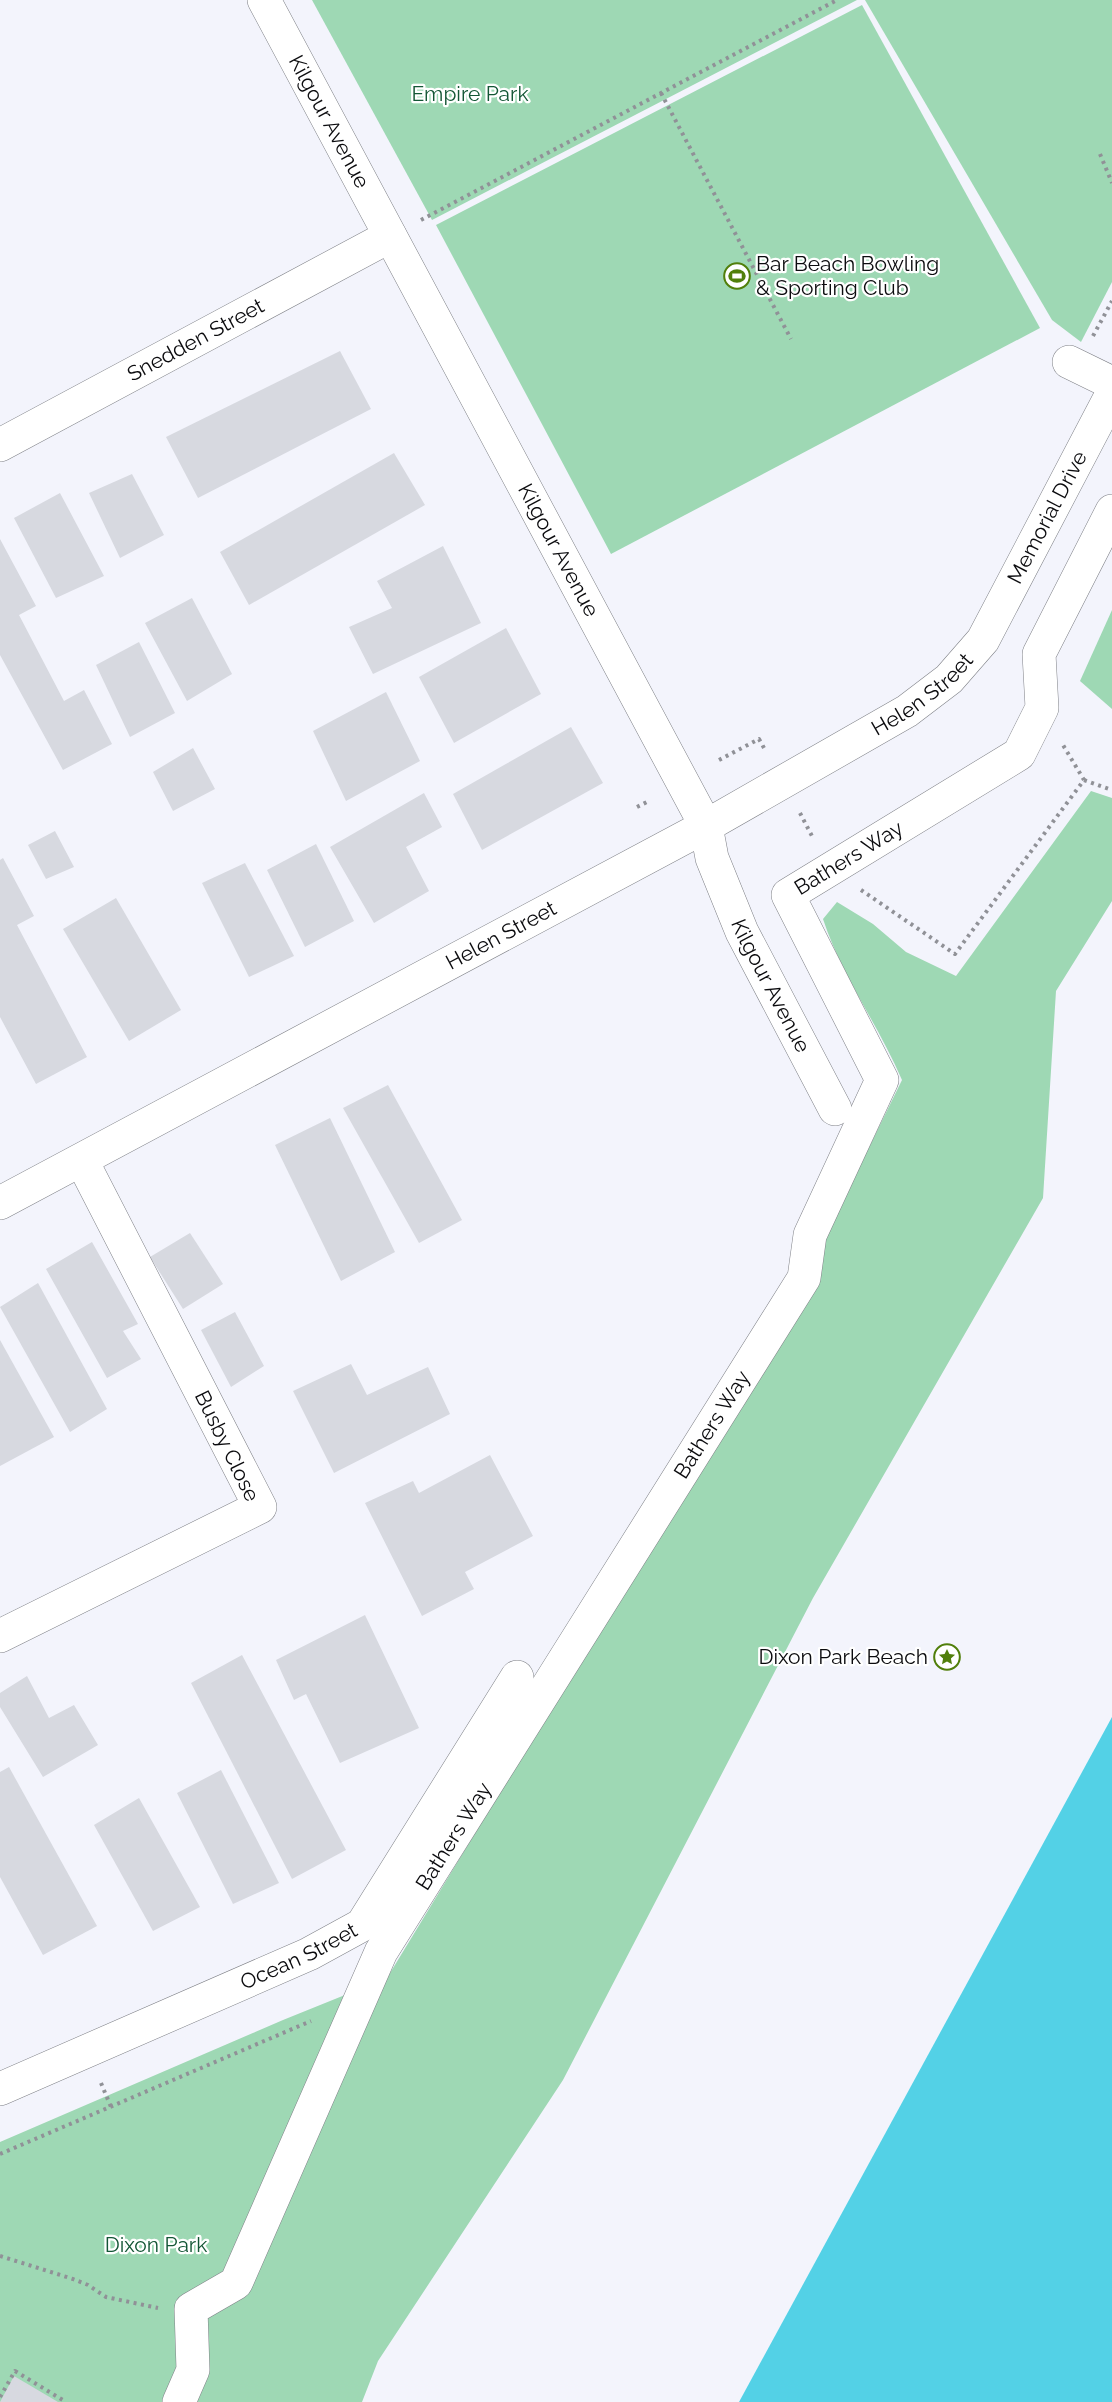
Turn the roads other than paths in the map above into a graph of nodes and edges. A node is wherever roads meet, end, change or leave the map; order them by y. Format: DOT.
graph roads {
  1 [pos="264,0"];
  2 [pos="390,236"];
  3 [pos="1069,362"];
  4 [pos="1112,383"];
  5 [pos="1112,394"];
  6 [pos="0,445"];
  7 [pos="1112,510"];
  8 [pos="983,640"];
  9 [pos="706,826"];
  10 [pos="835,1109"];
  11 [pos="82,1161"];
  12 [pos="0,1203"];
  13 [pos="0,1636"];
  14 [pos="517,1677"];
  15 [pos="0,2089"];
  16 [pos="179,2402"];
  1 -- 2 [label="street, Kilgour Avenue"];
  2 -- 6 [label="street, Snedden Street"];
  2 -- 9 [label="street, Kilgour Avenue"];
  3 -- 4 [label="street"];
  5 -- 8 [label="street, Memorial Drive"];
  7 -- 16 [label="street, Bathers Way"];
  8 -- 9 [label="street, Helen Street"];
  9 -- 10 [label="street, Kilgour Avenue"];
  9 -- 11 [label="street, Helen Street"];
  11 -- 12 [label="street, Helen Street"];
  11 -- 13 [label="street, Busby Close"];
  14 -- 15 [label="street, Ocean Street"];
}
